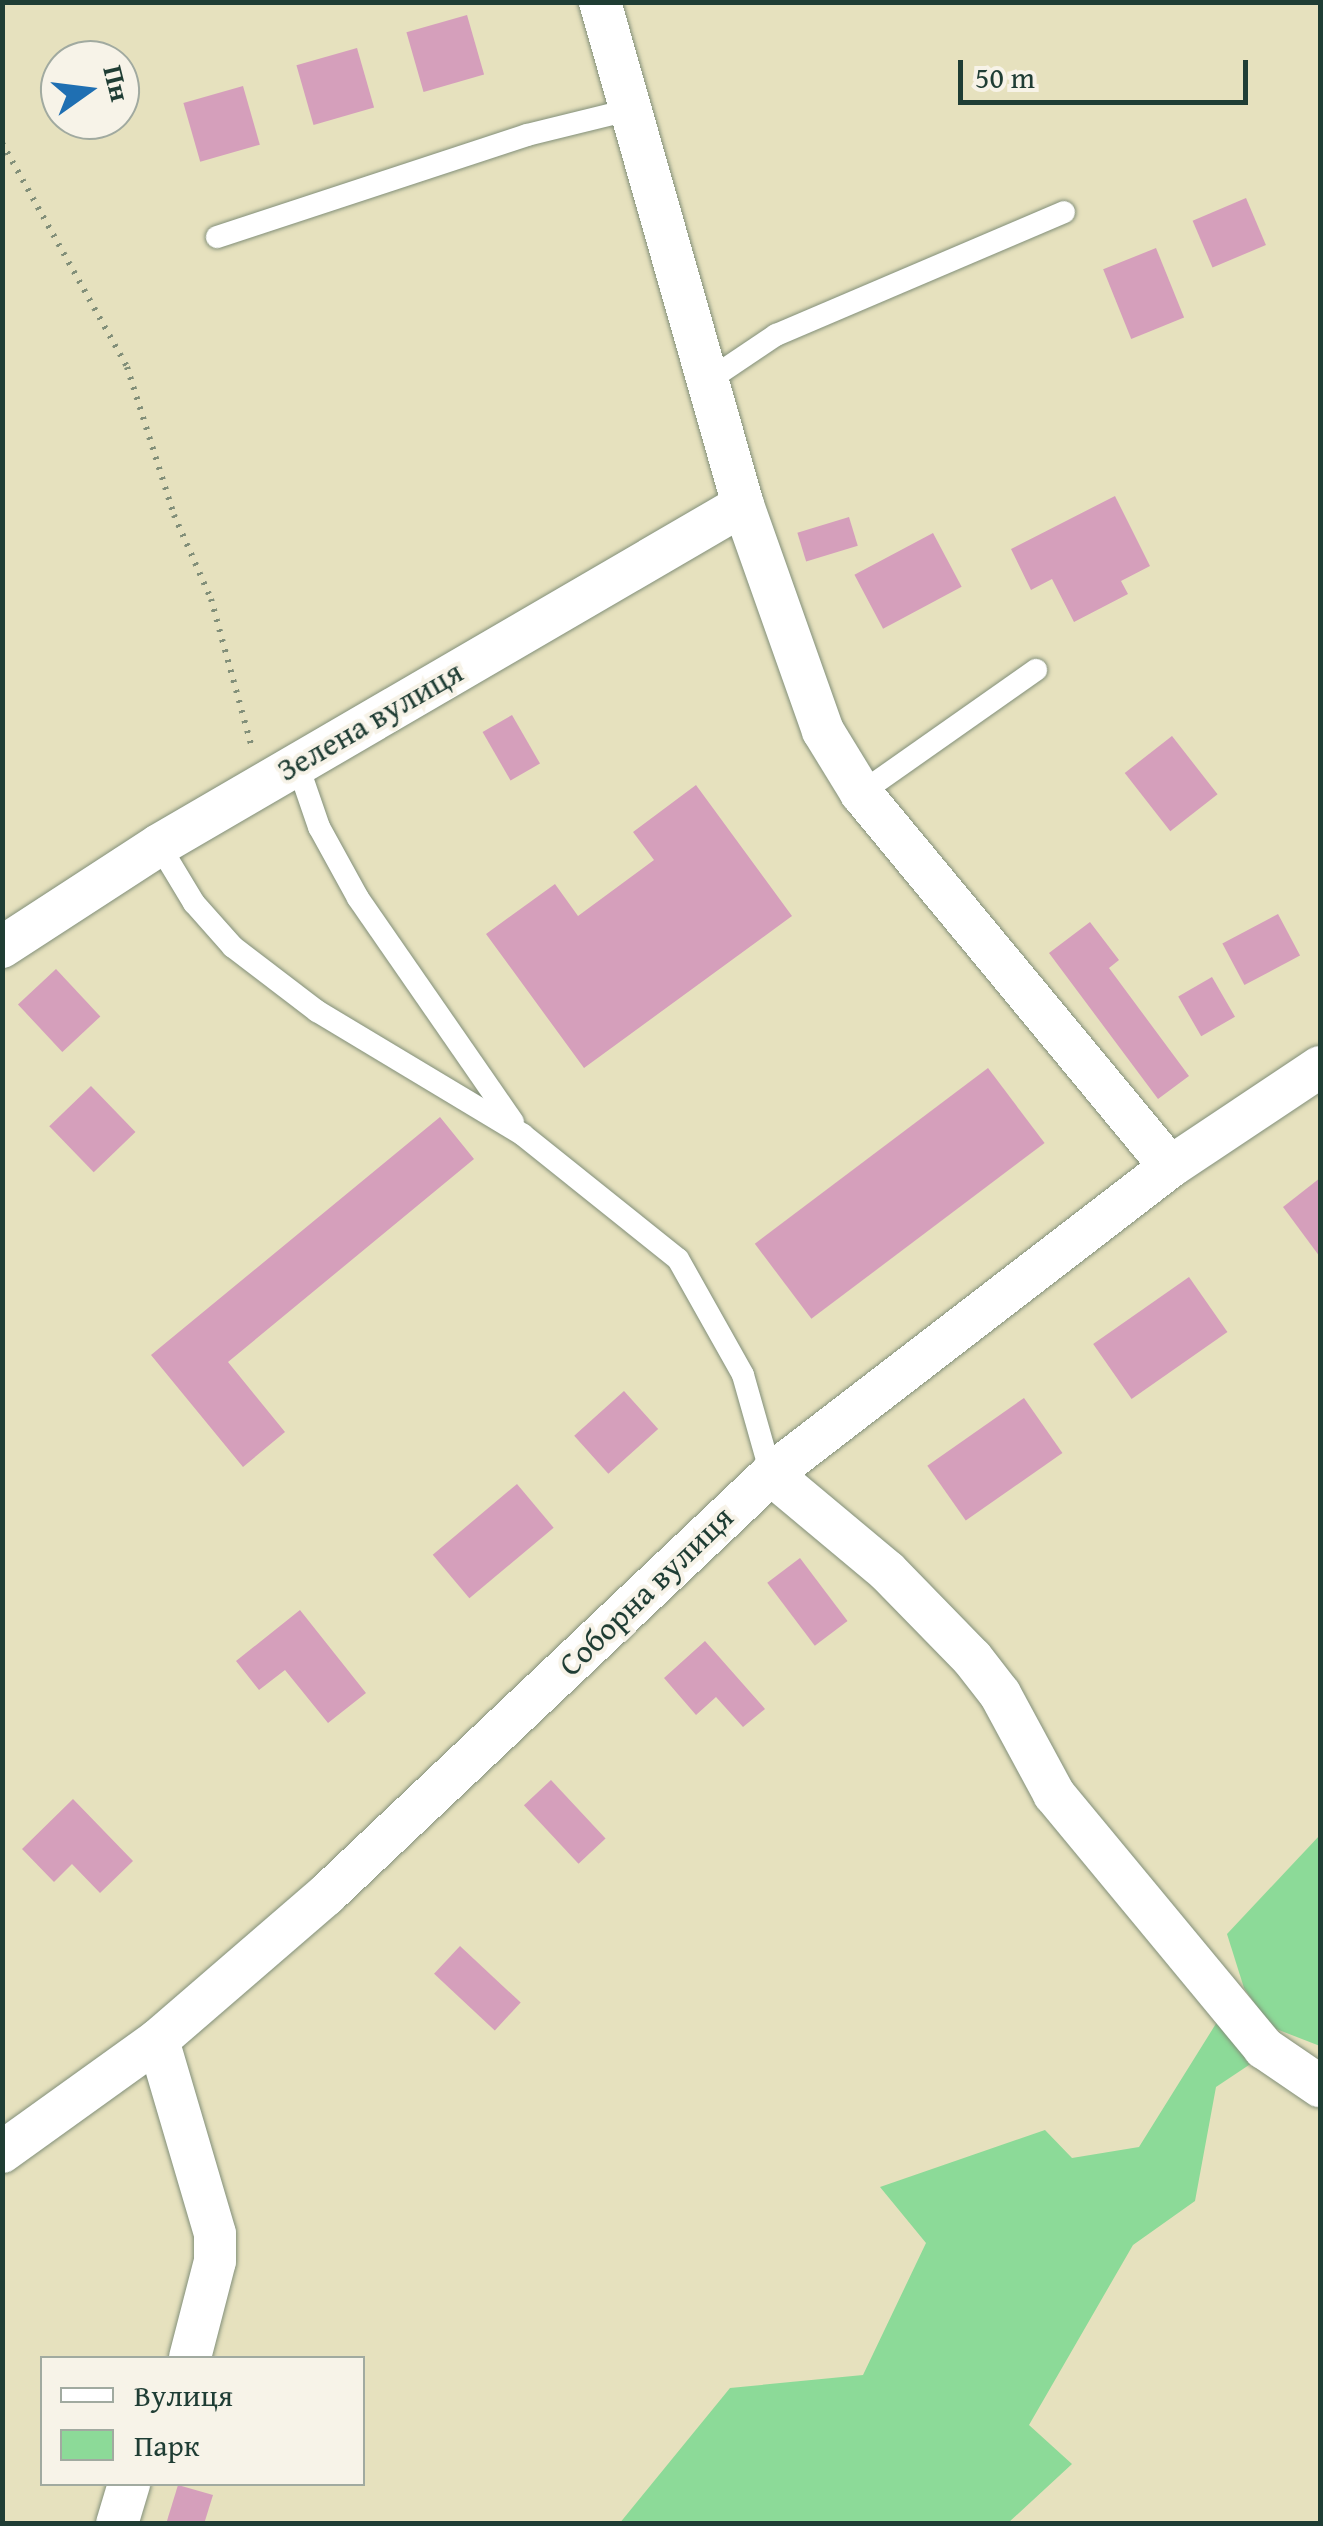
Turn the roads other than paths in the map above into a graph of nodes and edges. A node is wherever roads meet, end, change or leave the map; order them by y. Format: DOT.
graph roads {
  1 [pos="600,2"];
  2 [pos="633,108"];
  3 [pos="1064,212"];
  4 [pos="217,237"];
  5 [pos="709,380"];
  6 [pos="743,505"];
  7 [pos="1036,670"];
  8 [pos="279,773"];
  9 [pos="861,793"];
  10 [pos="158,845"];
  11 [pos="2,947"];
  12 [pos="1320,1068"];
  13 [pos="523,1135"];
  14 [pos="1170,1168"];
  15 [pos="771,1474"];
  16 [pos="158,2040"];
  17 [pos="1320,2086"];
  18 [pos="2,2152"];
  19 [pos="191,2356"];
  20 [pos="128,2486"];
  21 [pos="117,2524"];
  1 -- 2 [label="street"];
  2 -- 4 [label="lane"];
  2 -- 5 [label="street"];
  3 -- 5 [label="lane"];
  5 -- 6 [label="street"];
  6 -- 8 [label="street, Зелена вулиця"];
  6 -- 9 [label="street"];
  7 -- 9 [label="lane"];
  8 -- 10 [label="street, Зелена вулиця"];
  8 -- 13 [label="lane"];
  9 -- 14 [label="street"];
  10 -- 11 [label="street, Зелена вулиця"];
  10 -- 13 [label="lane"];
  12 -- 14 [label="street, Соборна вулиця"];
  13 -- 15 [label="lane"];
  14 -- 15 [label="street, Соборна вулиця"];
  15 -- 16 [label="street, Соборна вулиця"];
  15 -- 17 [label="street"];
  16 -- 18 [label="street, Соборна вулиця"];
  16 -- 19 [label="street"];
  20 -- 21 [label="street"];
}
